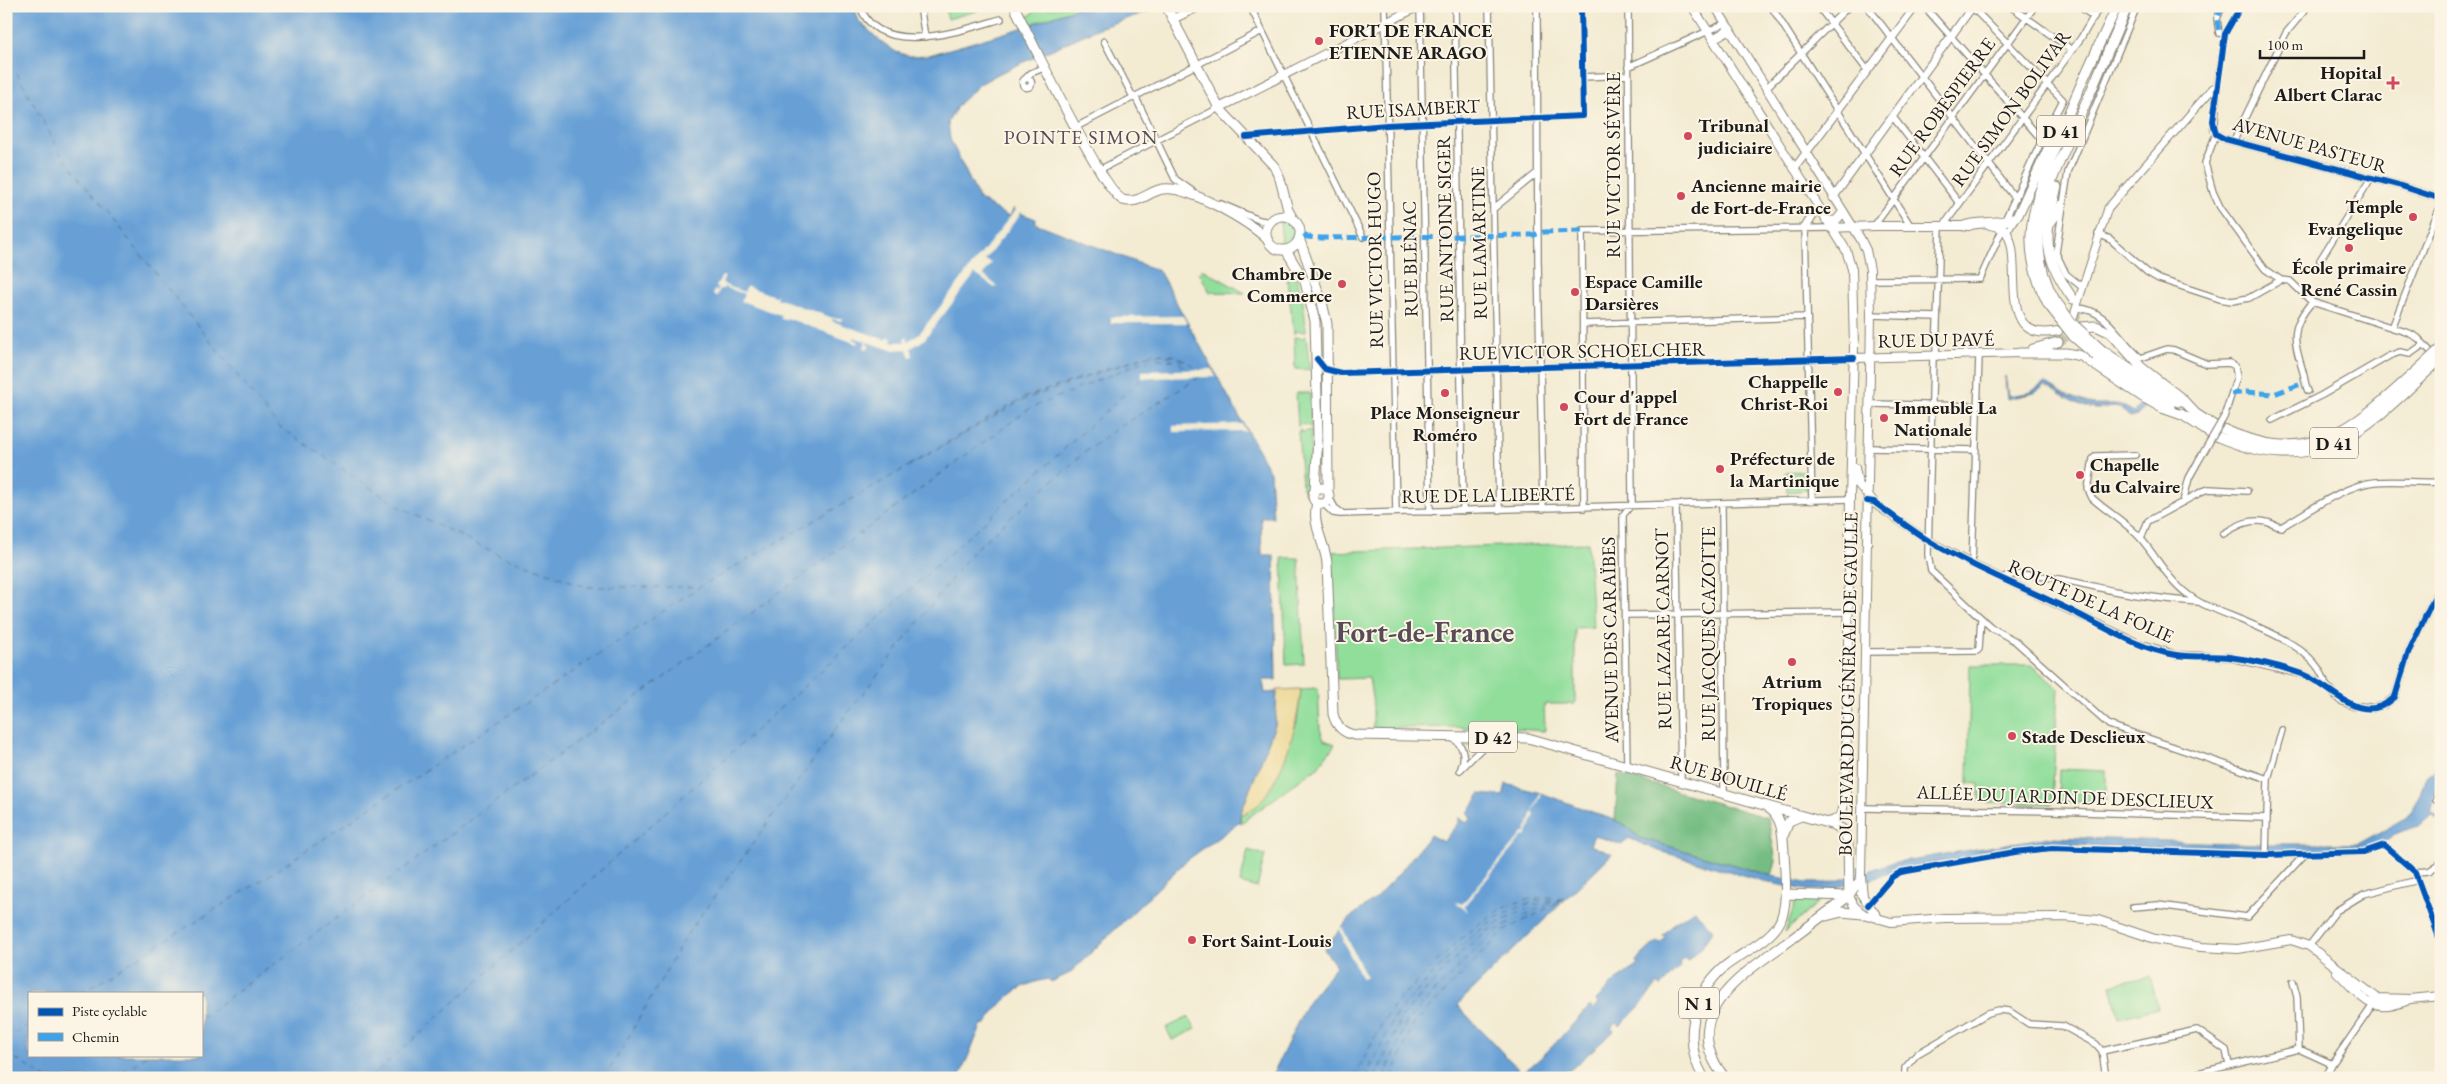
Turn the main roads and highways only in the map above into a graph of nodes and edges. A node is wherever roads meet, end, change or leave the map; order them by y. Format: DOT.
graph roads {
  1 [pos="1200,6"];
  2 [pos="1420,6"];
  3 [pos="1692,6"];
  4 [pos="1715,6"];
  5 [pos="2117,6"];
  6 [pos="2128,6"];
  7 [pos="1014,7"];
  8 [pos="1167,8"];
  9 [pos="1172,18"];
  10 [pos="1728,26"];
  11 [pos="1713,39"];
  12 [pos="2085,76"];
  13 [pos="2094,84"];
  14 [pos="1219,108"];
  15 [pos="2062,205"];
  16 [pos="1818,207"];
  17 [pos="1843,212"];
  18 [pos="1826,220"];
  19 [pos="1294,221"];
  20 [pos="1852,226"];
  21 [pos="1964,226"];
  22 [pos="2005,227"];
  23 [pos="1805,228"];
  24 [pos="1831,228"];
  25 [pos="2048,232"];
  26 [pos="1298,238"];
  27 [pos="1267,239"];
  28 [pos="1286,250"];
  29 [pos="2037,261"];
  30 [pos="2073,299"];
  31 [pos="2081,327"];
  32 [pos="2058,330"];
  33 [pos="2058,342"];
  34 [pos="2441,348"];
  35 [pos="2019,353"];
  36 [pos="2099,353"];
  37 [pos="1854,358"];
  38 [pos="1871,358"];
  39 [pos="2441,358"];
  40 [pos="2428,365"];
  41 [pos="2197,415"];
  42 [pos="2185,416"];
  43 [pos="2216,431"];
  44 [pos="1852,436"];
  45 [pos="1316,490"];
  46 [pos="1324,499"];
  47 [pos="1850,499"];
  48 [pos="1869,499"];
  49 [pos="1764,805"];
  50 [pos="1801,816"];
  51 [pos="1822,822"];
  52 [pos="1783,837"];
  53 [pos="1861,876"];
  54 [pos="1848,879"];
  55 [pos="1856,888"];
  56 [pos="1785,894"];
  57 [pos="1849,896"];
  58 [pos="1863,896"];
  59 [pos="1863,914"];
  60 [pos="1822,918"];
  61 [pos="1881,920"];
  62 [pos="2331,964"];
  63 [pos="2441,996"];
  64 [pos="2410,999"];
  65 [pos="1704,1078"];
  66 [pos="1725,1078"];
  1 -- 9 [label="main road"];
  2 -- 14 [label="main road"];
  3 -- 11 [label="main road, BOULEVARD DU GÉNÉRAL DE GAULLE"];
  4 -- 10 [label="main road, BOULEVARD DU GÉNÉRAL DE GAULLE / N 1"];
  5 -- 12 [label="main road, D 41"];
  6 -- 13 [label="main road, D 41"];
  7 -- 27 [label="main road"];
  8 -- 9 [label="main road"];
  9 -- 14 [label="main road"];
  10 -- 11 [label="main road"];
  10 -- 17 [label="main road, BOULEVARD DU GÉNÉRAL DE GAULLE / N 1"];
  11 -- 16 [label="main road, BOULEVARD DU GÉNÉRAL DE GAULLE"];
  12 -- 22 [label="main road"];
  12 -- 29 [label="main road, D 41"];
  13 -- 25 [label="main road"];
  13 -- 29 [label="main road, D 41"];
  14 -- 19 [label="main road"];
  15 -- 25 [label="main road"];
  16 -- 18 [label="main road, BOULEVARD DU GÉNÉRAL DE GAULLE"];
  16 -- 23 [label="main road"];
  17 -- 18 [label="main road"];
  17 -- 20 [label="main road, BOULEVARD DU GÉNÉRAL DE GAULLE / N 1"];
  18 -- 24 [label="main road, BOULEVARD DU GÉNÉRAL DE GAULLE"];
  19 -- 26 [label="main road"];
  19 -- 27 [label="main road"];
  20 -- 21 [label="main road"];
  20 -- 24 [label="main road"];
  20 -- 38 [label="main road, BOULEVARD DU GÉNÉRAL DE GAULLE / N 1"];
  21 -- 22 [label="main road"];
  22 -- 32 [label="main road"];
  24 -- 37 [label="main road, BOULEVARD DU GÉNÉRAL DE GAULLE"];
  25 -- 30 [label="main road"];
  26 -- 28 [label="main road"];
  26 -- 46 [label="main road"];
  27 -- 28 [label="main road"];
  28 -- 45 [label="main road"];
  29 -- 36 [label="main road, D 41, bridge"];
  31 -- 41 [label="main road"];
  33 -- 35 [label="main road"];
  34 -- 40 [label="main road, D 41, bridge"];
  35 -- 38 [label="main road, RUE DU PAVÉ"];
  35 -- 42 [label="main road"];
  36 -- 41 [label="main road, D 41"];
  36 -- 42 [label="main road, D 41"];
  37 -- 38 [label="main road, RUE DU PAVÉ"];
  37 -- 44 [label="main road, BOULEVARD DU GÉNÉRAL DE GAULLE"];
  38 -- 48 [label="main road, BOULEVARD DU GÉNÉRAL DE GAULLE / N 1"];
  39 -- 40 [label="main road, D 41, bridge"];
  40 -- 43 [label="main road, D 41"];
  41 -- 43 [label="main road, D 41"];
  42 -- 43 [label="main road, D 41"];
  44 -- 47 [label="main road, BOULEVARD DU GÉNÉRAL DE GAULLE"];
  44 -- 48 [label="main road"];
  45 -- 46 [label="main road"];
  45 -- 46 [label="main road"];
  46 -- 49 [label="main road, RUE BOUILLÉ / D 42"];
  47 -- 48 [label="main road"];
  47 -- 51 [label="main road, BOULEVARD DU GÉNÉRAL DE GAULLE"];
  48 -- 53 [label="main road, BOULEVARD DU GÉNÉRAL DE GAULLE / N 1"];
  49 -- 50 [label="main road, RUE BOUILLÉ / D 42"];
  49 -- 52 [label="main road, N 1"];
  50 -- 51 [label="main road, RUE BOUILLÉ / D 42"];
  50 -- 52 [label="main road"];
  51 -- 54 [label="main road, BOULEVARD DU GÉNÉRAL DE GAULLE"];
  52 -- 56 [label="main road, N 1"];
  53 -- 55 [label="main road, N 1"];
  53 -- 58 [label="main road, BOULEVARD DU GÉNÉRAL DE GAULLE / N 1"];
  54 -- 55 [label="main road, BOULEVARD DU GÉNÉRAL DE GAULLE / N 1"];
  54 -- 57 [label="main road, BOULEVARD DU GÉNÉRAL DE GAULLE"];
  55 -- 57 [label="main road, N 1"];
  55 -- 58 [label="main road, BOULEVARD DU GÉNÉRAL DE GAULLE / N 1"];
  56 -- 57 [label="main road"];
  56 -- 65 [label="main road, N 1"];
  57 -- 59 [label="main road"];
  57 -- 60 [label="main road, N 1"];
  58 -- 61 [label="main road, BOULEVARD DU GÉNÉRAL DE GAULLE / N 1"];
  59 -- 60 [label="main road"];
  59 -- 61 [label="main road"];
  60 -- 66 [label="main road, N 1"];
  61 -- 62 [label="main road"];
  62 -- 64 [label="main road"];
  62 -- 64 [label="main road"];
  63 -- 64 [label="main road"];
}
